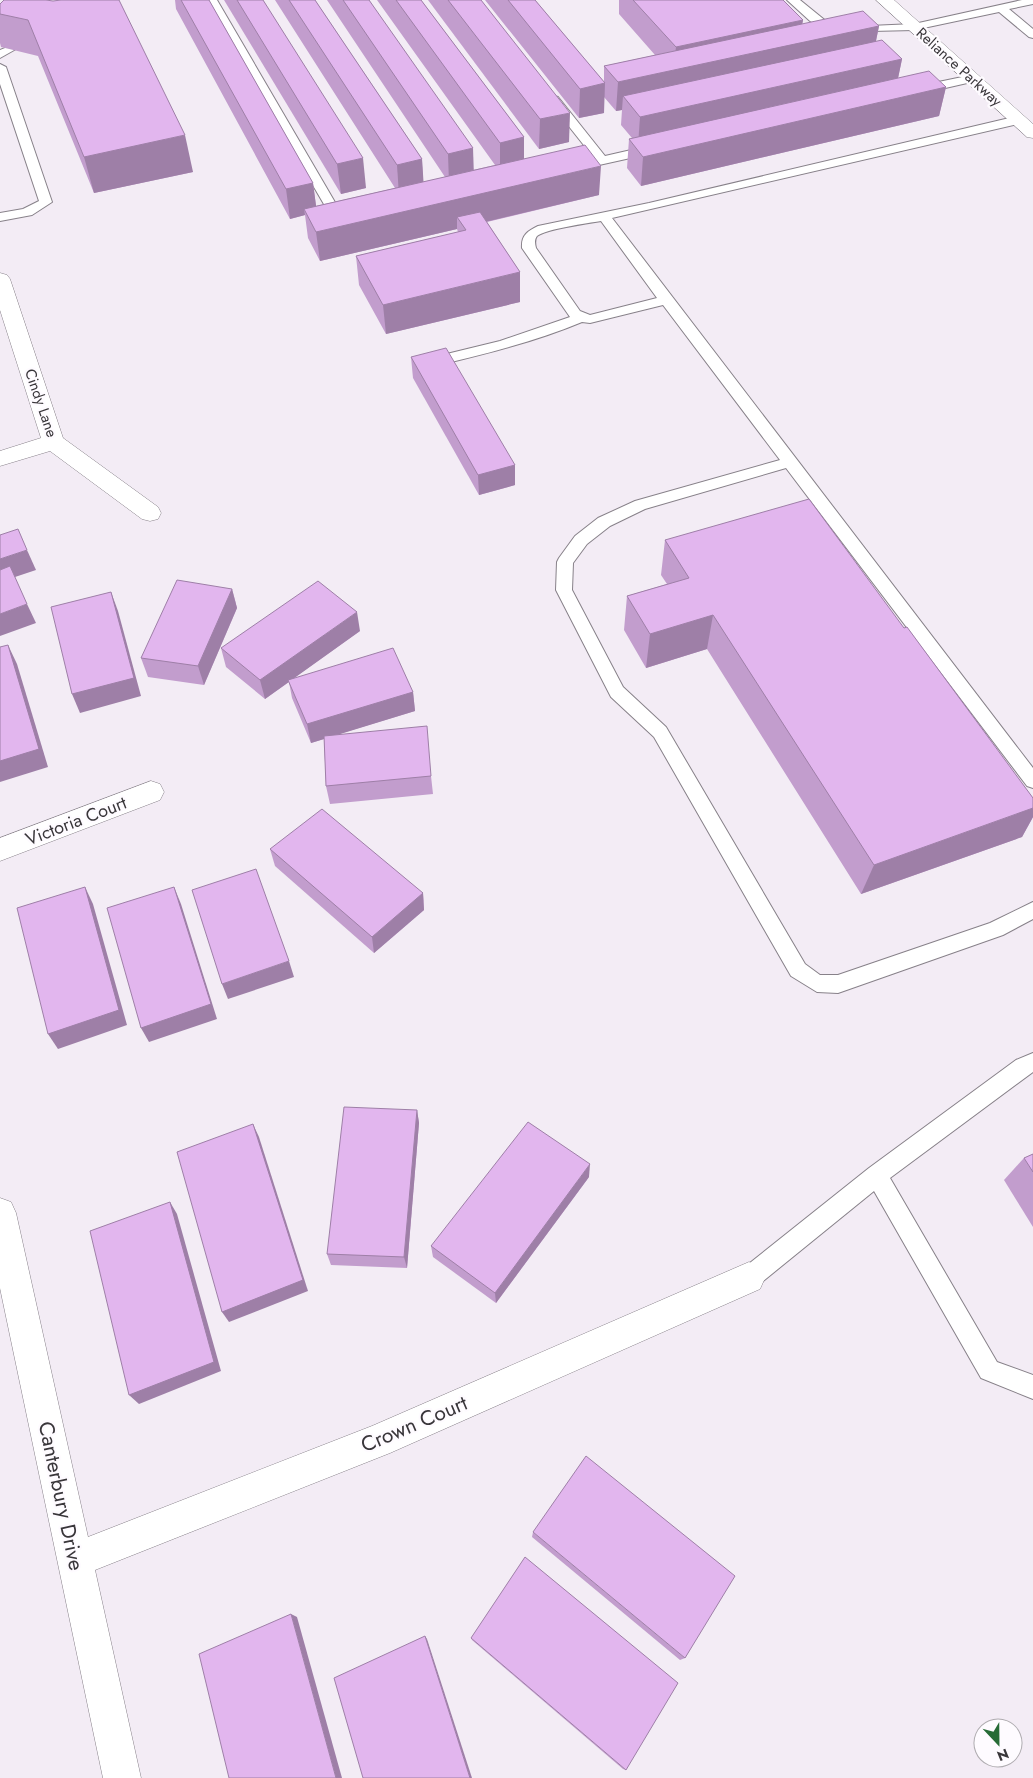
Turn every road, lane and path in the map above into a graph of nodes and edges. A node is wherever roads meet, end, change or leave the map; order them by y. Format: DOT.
graph roads {
  1 [pos="211,0"];
  2 [pos="793,0"];
  3 [pos="884,0"];
  4 [pos="1033,1"];
  5 [pos="1001,8"];
  6 [pos="914,27"];
  7 [pos="1033,35"];
  8 [pos="0,67"];
  9 [pos="972,79"];
  10 [pos="547,92"];
  11 [pos="904,94"];
  12 [pos="1018,120"];
  13 [pos="1033,133"];
  14 [pos="660,147"];
  15 [pos="602,160"];
  16 [pos="563,169"];
  17 [pos="360,216"];
  18 [pos="604,216"];
  19 [pos="0,217"];
  20 [pos="0,279"];
  21 [pos="666,300"];
  22 [pos="581,318"];
  23 [pos="420,365"];
  24 [pos="53,442"];
  25 [pos="0,459"];
  26 [pos="790,462"];
  27 [pos="150,513"];
  28 [pos="1033,781"];
  29 [pos="151,792"];
  30 [pos="0,850"];
  31 [pos="1033,910"];
  32 [pos="1033,1062"];
  33 [pos="877,1175"];
  34 [pos="0,1213"];
  35 [pos="750,1278"];
  36 [pos="1033,1387"];
  37 [pos="74,1560"];
  38 [pos="122,1778"];
  1 -- 17 [label="lane"];
  2 -- 6 [label="lane"];
  3 -- 6 [label="street, Reliance Parkway"];
  4 -- 5 [label="lane"];
  5 -- 6 [label="lane"];
  5 -- 7 [label="lane"];
  6 -- 9 [label="street, Reliance Parkway"];
  8 -- 19 [label="lane"];
  9 -- 11 [label="lane"];
  9 -- 12 [label="street, Reliance Parkway"];
  10 -- 15 [label="lane"];
  12 -- 13 [label="street, Reliance Parkway"];
  12 -- 18 [label="lane"];
  14 -- 15 [label="lane"];
  15 -- 16 [label="lane"];
  18 -- 21 [label="lane"];
  18 -- 22 [label="lane"];
  20 -- 24 [label="street, Cindy Lane"];
  21 -- 22 [label="lane"];
  21 -- 26 [label="lane"];
  22 -- 23 [label="lane"];
  24 -- 25 [label="street"];
  24 -- 27 [label="street, Cindy Lane"];
  26 -- 28 [label="lane"];
  26 -- 31 [label="lane"];
  29 -- 30 [label="street, Victoria Court"];
  32 -- 33 [label="lane"];
  33 -- 35 [label="lane"];
  33 -- 36 [label="lane"];
  34 -- 37 [label="street, Canterbury Drive"];
  35 -- 37 [label="street, Crown Court"];
  37 -- 38 [label="street, Canterbury Drive"];
}
